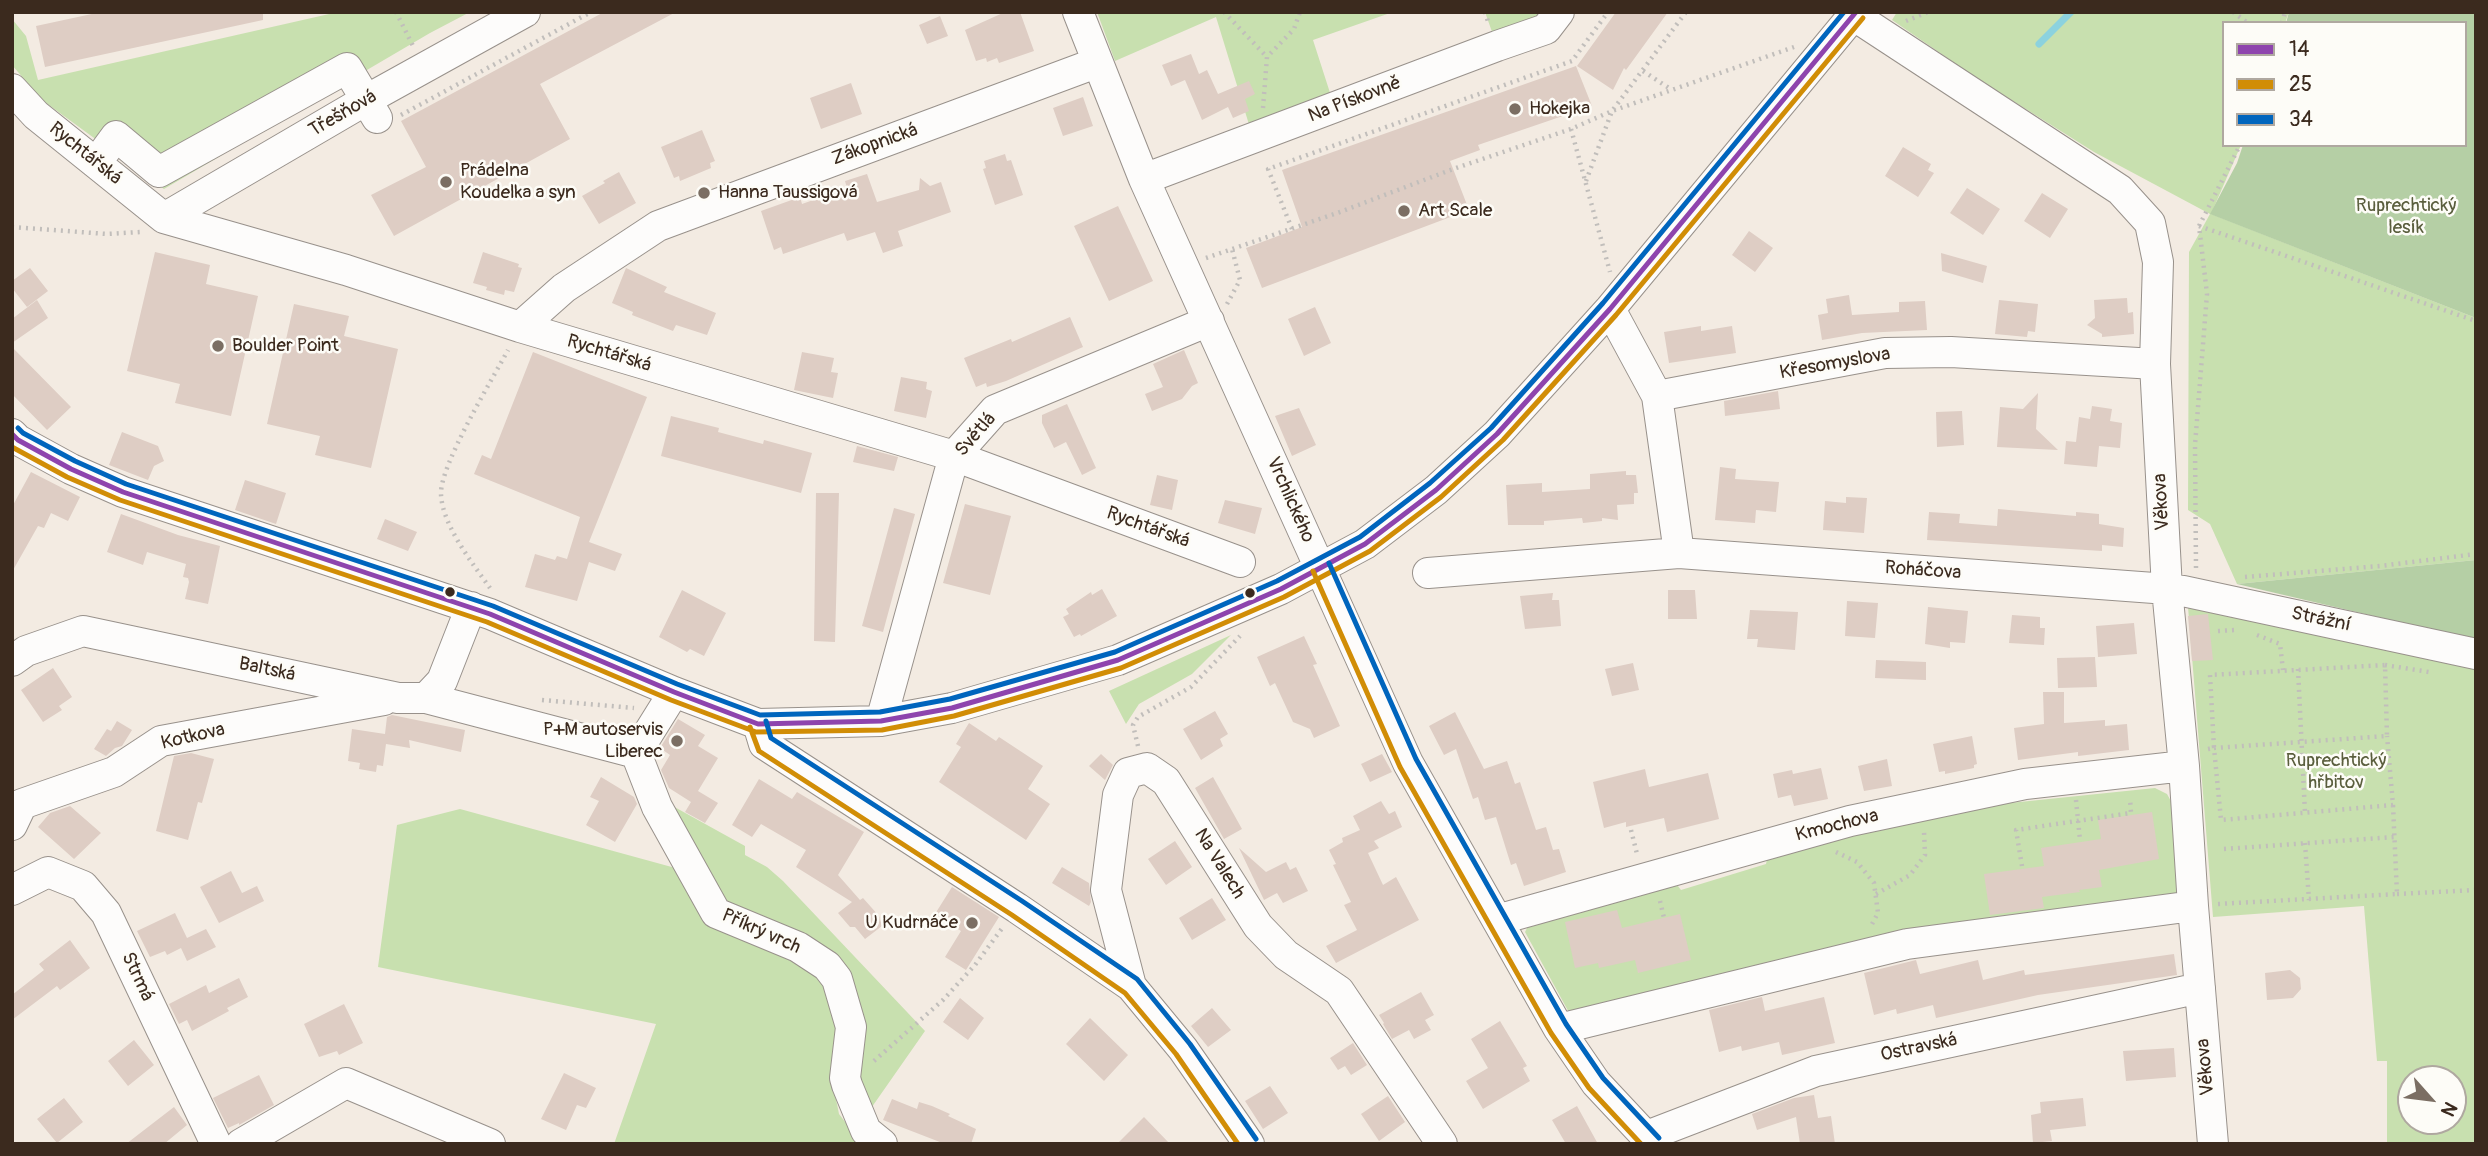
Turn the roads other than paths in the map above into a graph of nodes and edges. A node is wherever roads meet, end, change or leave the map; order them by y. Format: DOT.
graph roads {
  1 [pos="524,12"];
  2 [pos="1078,12"];
  3 [pos="1559,12"];
  4 [pos="1855,14"];
  5 [pos="1096,63"];
  6 [pos="12,89"];
  7 [pos="373,111"];
  8 [pos="96,163"];
  9 [pos="1144,179"];
  10 [pos="155,225"];
  11 [pos="1610,309"];
  12 [pos="1217,315"];
  13 [pos="520,327"];
  14 [pos="2155,364"];
  15 [pos="1657,396"];
  16 [pos="12,434"];
  17 [pos="954,456"];
  18 [pos="1679,554"];
  19 [pos="1240,562"];
  20 [pos="1321,567"];
  21 [pos="1428,573"];
  22 [pos="2175,590"];
  23 [pos="483,601"];
  24 [pos="2476,654"];
  25 [pos="12,661"];
  26 [pos="412,698"];
  27 [pos="668,701"];
  28 [pos="881,721"];
  29 [pos="758,724"];
  30 [pos="636,753"];
  31 [pos="2183,759"];
  32 [pos="12,825"];
  33 [pos="12,890"];
  34 [pos="2193,906"];
  35 [pos="1497,920"];
  36 [pos="1131,986"];
  37 [pos="2200,988"];
  38 [pos="1559,1029"];
  39 [pos="1650,1140"];
  40 [pos="216,1144"];
  41 [pos="241,1144"];
  42 [pos="490,1144"];
  43 [pos="882,1144"];
  44 [pos="1248,1144"];
  45 [pos="1442,1144"];
  46 [pos="2213,1144"];
  1 -- 7 [label="street, Třešňová"];
  2 -- 5 [label="street, Vrchlického"];
  3 -- 9 [label="street, Na Pískovně"];
  4 -- 11 [label="street"];
  4 -- 14 [label="street, Věkova"];
  5 -- 9 [label="street, Vrchlického"];
  5 -- 13 [label="street, Zákopnická"];
  6 -- 8 [label="street, Rychtářská"];
  7 -- 8 [label="street"];
  7 -- 10 [label="street, Třešňová"];
  8 -- 10 [label="street, Rychtářská"];
  9 -- 12 [label="street, Vrchlického"];
  10 -- 13 [label="street, Rychtářská"];
  11 -- 15 [label="street"];
  11 -- 20 [label="street"];
  12 -- 17 [label="street, Světlá"];
  12 -- 20 [label="street, Vrchlického"];
  13 -- 17 [label="street, Rychtářská"];
  14 -- 15 [label="street, Křesomyslova"];
  14 -- 22 [label="street, Věkova"];
  15 -- 18 [label="street"];
  16 -- 23 [label="street"];
  17 -- 19 [label="street, Rychtářská"];
  17 -- 28 [label="street, Světlá"];
  18 -- 21 [label="street, Roháčova"];
  18 -- 22 [label="street, Roháčova"];
  20 -- 28 [label="street"];
  20 -- 35 [label="street, Vrchlického"];
  22 -- 24 [label="street, Strážní"];
  22 -- 31 [label="street, Věkova"];
  23 -- 26 [label="street"];
  23 -- 27 [label="street"];
  25 -- 26 [label="street, Baltská"];
  26 -- 30 [label="street"];
  26 -- 32 [label="street, Kotkova"];
  27 -- 29 [label="street"];
  27 -- 30 [label="street"];
  28 -- 29 [label="street"];
  29 -- 36 [label="street"];
  30 -- 43 [label="street, Příkrý vrch"];
  31 -- 34 [label="street, Věkova"];
  31 -- 35 [label="street, Kmochova"];
  33 -- 40 [label="street, Strmá"];
  34 -- 37 [label="street, Věkova"];
  34 -- 38 [label="street"];
  35 -- 38 [label="street, Vrchlického"];
  36 -- 44 [label="street"];
  36 -- 45 [label="street, Na Valech"];
  37 -- 39 [label="street, Ostravská"];
  37 -- 46 [label="street, Věkova"];
  38 -- 39 [label="street, Vrchlického"];
  41 -- 42 [label="street"];
}
